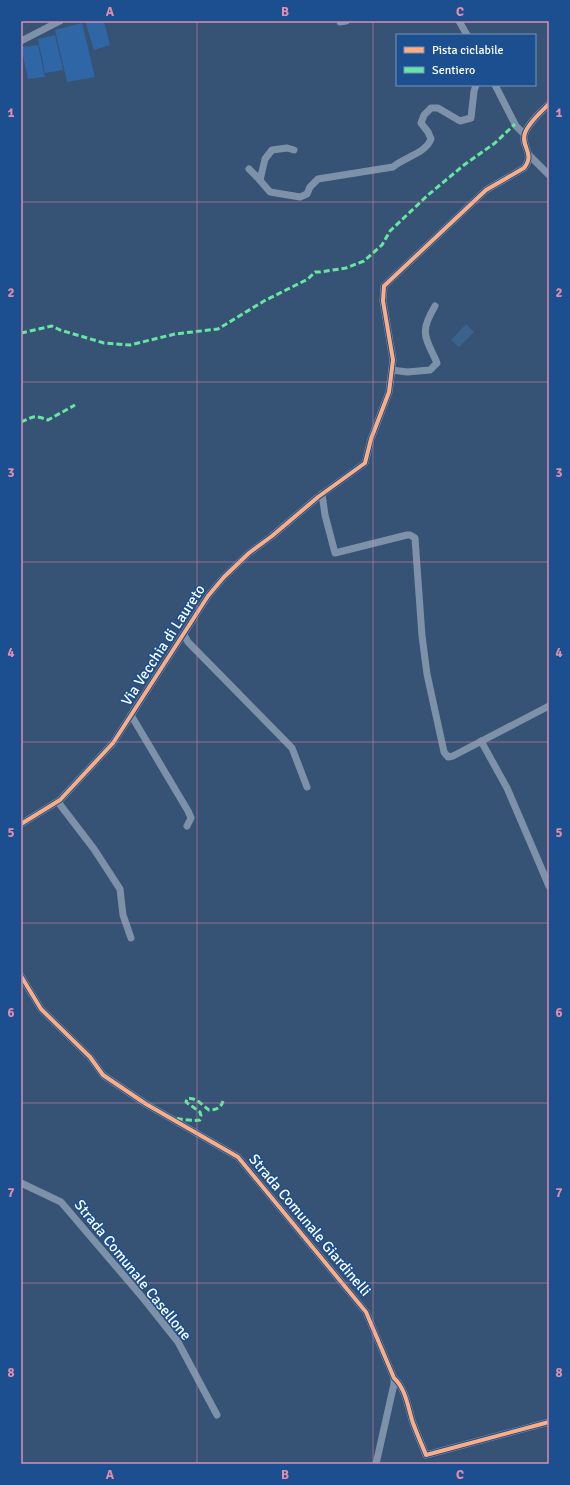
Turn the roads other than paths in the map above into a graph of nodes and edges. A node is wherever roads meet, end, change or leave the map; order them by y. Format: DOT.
graph roads {
  1 [pos="60,21"];
  2 [pos="459,21"];
  3 [pos="466,34"];
  4 [pos="21,41"];
  5 [pos="476,86"];
  6 [pos="496,86"];
  7 [pos="549,104"];
  8 [pos="524,134"];
  9 [pos="294,150"];
  10 [pos="529,155"];
  11 [pos="249,169"];
  12 [pos="549,175"];
  13 [pos="260,180"];
  14 [pos="435,306"];
  15 [pos="392,370"];
  16 [pos="322,494"];
  17 [pos="184,635"];
  18 [pos="549,706"];
  19 [pos="131,715"];
  20 [pos="481,741"];
  21 [pos="307,787"];
  22 [pos="58,802"];
  23 [pos="21,824"];
  24 [pos="187,826"];
  25 [pos="549,886"];
  26 [pos="131,938"];
  27 [pos="21,976"];
  28 [pos="21,1183"];
  29 [pos="394,1378"];
  30 [pos="217,1415"];
  31 [pos="549,1422"];
  32 [pos="376,1464"];
  1 -- 4 [label="street"];
  2 -- 3 [label="street"];
  5 -- 13 [label="street"];
  6 -- 8 [label="street"];
  7 -- 8 [label="street"];
  8 -- 10 [label="street"];
  9 -- 13 [label="street"];
  10 -- 12 [label="street"];
  10 -- 15 [label="street, Via Vecchia di Laureto"];
  11 -- 13 [label="street"];
  14 -- 15 [label="street"];
  15 -- 16 [label="street, Via Vecchia di Laureto"];
  16 -- 17 [label="street, Via Vecchia di Laureto"];
  16 -- 20 [label="street"];
  17 -- 19 [label="street, Via Vecchia di Laureto"];
  17 -- 21 [label="street"];
  18 -- 20 [label="street"];
  19 -- 22 [label="street, Via Vecchia di Laureto"];
  19 -- 24 [label="street"];
  20 -- 25 [label="street"];
  22 -- 23 [label="street, Via Vecchia di Laureto"];
  22 -- 26 [label="street"];
  27 -- 29 [label="street, Strada Comunale Giardinelli"];
  28 -- 30 [label="street, Strada Comunale Casellone"];
  29 -- 31 [label="street, Strada Comunale Giardinelli"];
  29 -- 32 [label="street"];
}
